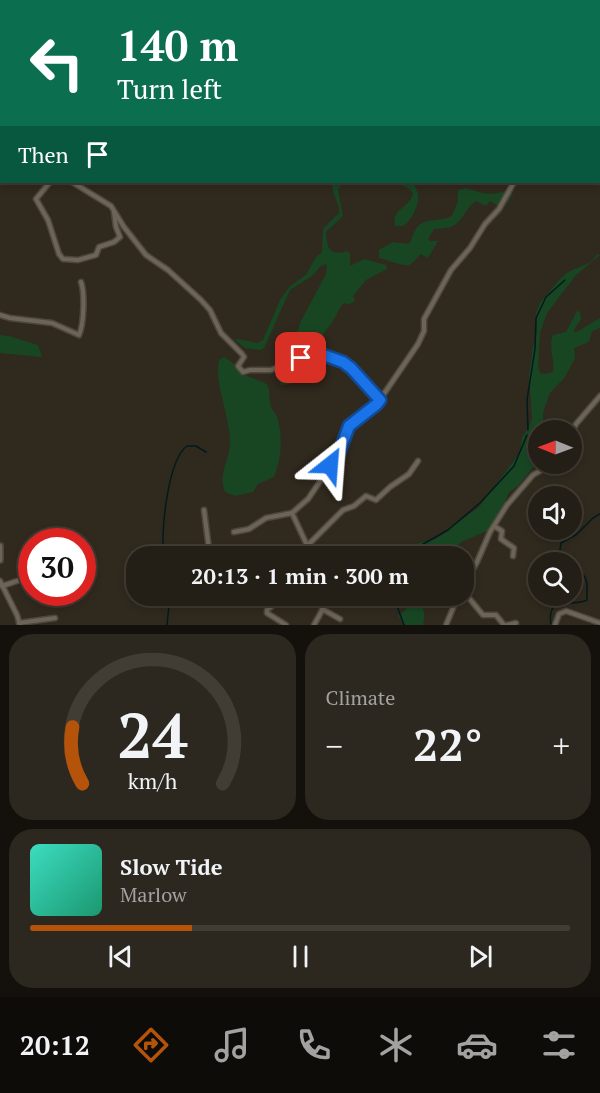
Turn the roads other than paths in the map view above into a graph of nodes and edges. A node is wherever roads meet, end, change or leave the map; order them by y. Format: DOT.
graph roads {
  1 [pos="49,183"];
  2 [pos="74,183"];
  3 [pos="513,183"];
  4 [pos="113,210"];
  5 [pos="81,282"];
  6 [pos="0,315"];
  7 [pos="600,396"];
  8 [pos="380,400"];
  9 [pos="579,420"];
  10 [pos="418,461"];
  11 [pos="536,474"];
  12 [pos="204,510"];
  13 [pos="292,513"];
  14 [pos="494,526"];
  15 [pos="234,532"];
  16 [pos="308,545"];
  17 [pos="0,546"];
  18 [pos="209,546"];
  19 [pos="513,556"];
  20 [pos="0,560"];
  21 [pos="474,567"];
  22 [pos="0,581"];
  23 [pos="18,581"];
  24 [pos="2,586"];
  25 [pos="474,604"];
  26 [pos="272,606"];
  27 [pos="324,606"];
  28 [pos="454,606"];
  29 [pos="322,609"];
  30 [pos="55,618"];
  31 [pos="340,619"];
  32 [pos="516,623"];
  33 [pos="600,623"];
  34 [pos="19,624"];
  35 [pos="286,625"];
  36 [pos="315,625"];
  37 [pos="446,625"];
  38 [pos="506,625"];
  39 [pos="555,625"];
  1 -- 4 [label="street"];
  2 -- 4 [label="street"];
  3 -- 8 [label="street"];
  4 -- 8 [label="street"];
  5 -- 6 [label="street"];
  7 -- 9 [label="street"];
  8 -- 13 [label="street"];
  10 -- 16 [label="street"];
  11 -- 14 [label="street"];
  12 -- 18 [label="street"];
  13 -- 15 [label="street"];
  13 -- 16 [label="street"];
  14 -- 19 [label="street"];
  14 -- 21 [label="street"];
  17 -- 20 [label="street"];
  22 -- 24 [label="street"];
  23 -- 24 [label="street"];
  24 -- 34 [label="street"];
  25 -- 38 [label="street"];
  26 -- 35 [label="street"];
  27 -- 29 [label="street"];
  28 -- 37 [label="street"];
  29 -- 31 [label="street"];
  29 -- 36 [label="street"];
  30 -- 34 [label="street"];
  32 -- 38 [label="street"];
  33 -- 39 [label="street"];
}
